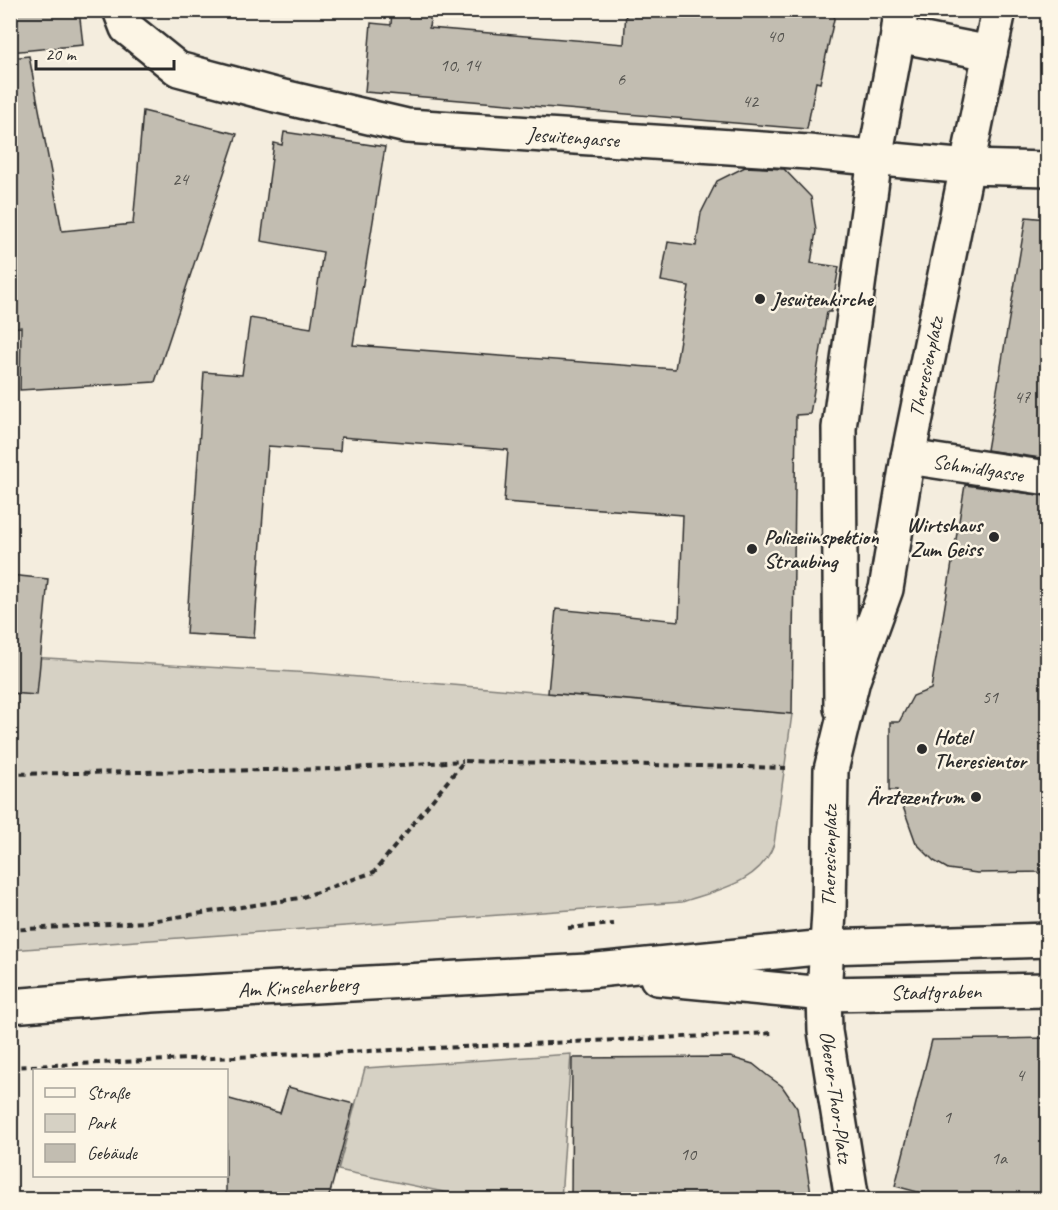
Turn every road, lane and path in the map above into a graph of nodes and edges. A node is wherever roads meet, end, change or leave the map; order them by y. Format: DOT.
graph roads {
  1 [pos="120,10"];
  2 [pos="999,10"];
  3 [pos="899,23"];
  4 [pos="990,53"];
  5 [pos="875,158"];
  6 [pos="968,167"];
  7 [pos="1047,169"];
  8 [pos="908,457"];
  9 [pos="1047,478"];
  10 [pos="841,719"];
  11 [pos="464,761"];
  12 [pos="831,770"];
  13 [pos="10,774"];
  14 [pos="10,930"];
  15 [pos="1047,940"];
  16 [pos="826,947"];
  17 [pos="587,971"];
  18 [pos="1047,990"];
  19 [pos="824,994"];
  20 [pos="10,1006"];
  21 [pos="825,1031"];
  22 [pos="10,1067"];
  23 [pos="852,1200"];
  1 -- 5 [label="street, Jesuitengasse"];
  2 -- 4 [label="street, Theresienplatz"];
  3 -- 4 [label="street"];
  3 -- 5 [label="street, Theresienplatz"];
  4 -- 6 [label="street, Theresienplatz"];
  5 -- 6 [label="street, Jesuitengasse"];
  5 -- 10 [label="street, Theresienplatz"];
  6 -- 7 [label="street, Jesuitengasse"];
  6 -- 8 [label="street, Theresienplatz"];
  8 -- 9 [label="street, Schmidlgasse"];
  8 -- 10 [label="street, Theresienplatz"];
  10 -- 12 [label="street, Theresienplatz"];
  11 -- 12 [label="path"];
  11 -- 13 [label="path"];
  11 -- 14 [label="path"];
  12 -- 16 [label="street, Theresienplatz"];
  15 -- 16 [label="street"];
  16 -- 17 [label="street, Am Kinseherberg"];
  16 -- 19 [label="street, Theresienplatz"];
  17 -- 19 [label="street, Am Kinseherberg"];
  17 -- 20 [label="street, Am Kinseherberg"];
  18 -- 19 [label="street, Stadtgraben"];
  19 -- 21 [label="street, Oberer-Thor-Platz"];
  21 -- 22 [label="path"];
  21 -- 23 [label="street, Oberer-Thor-Platz"];
}
